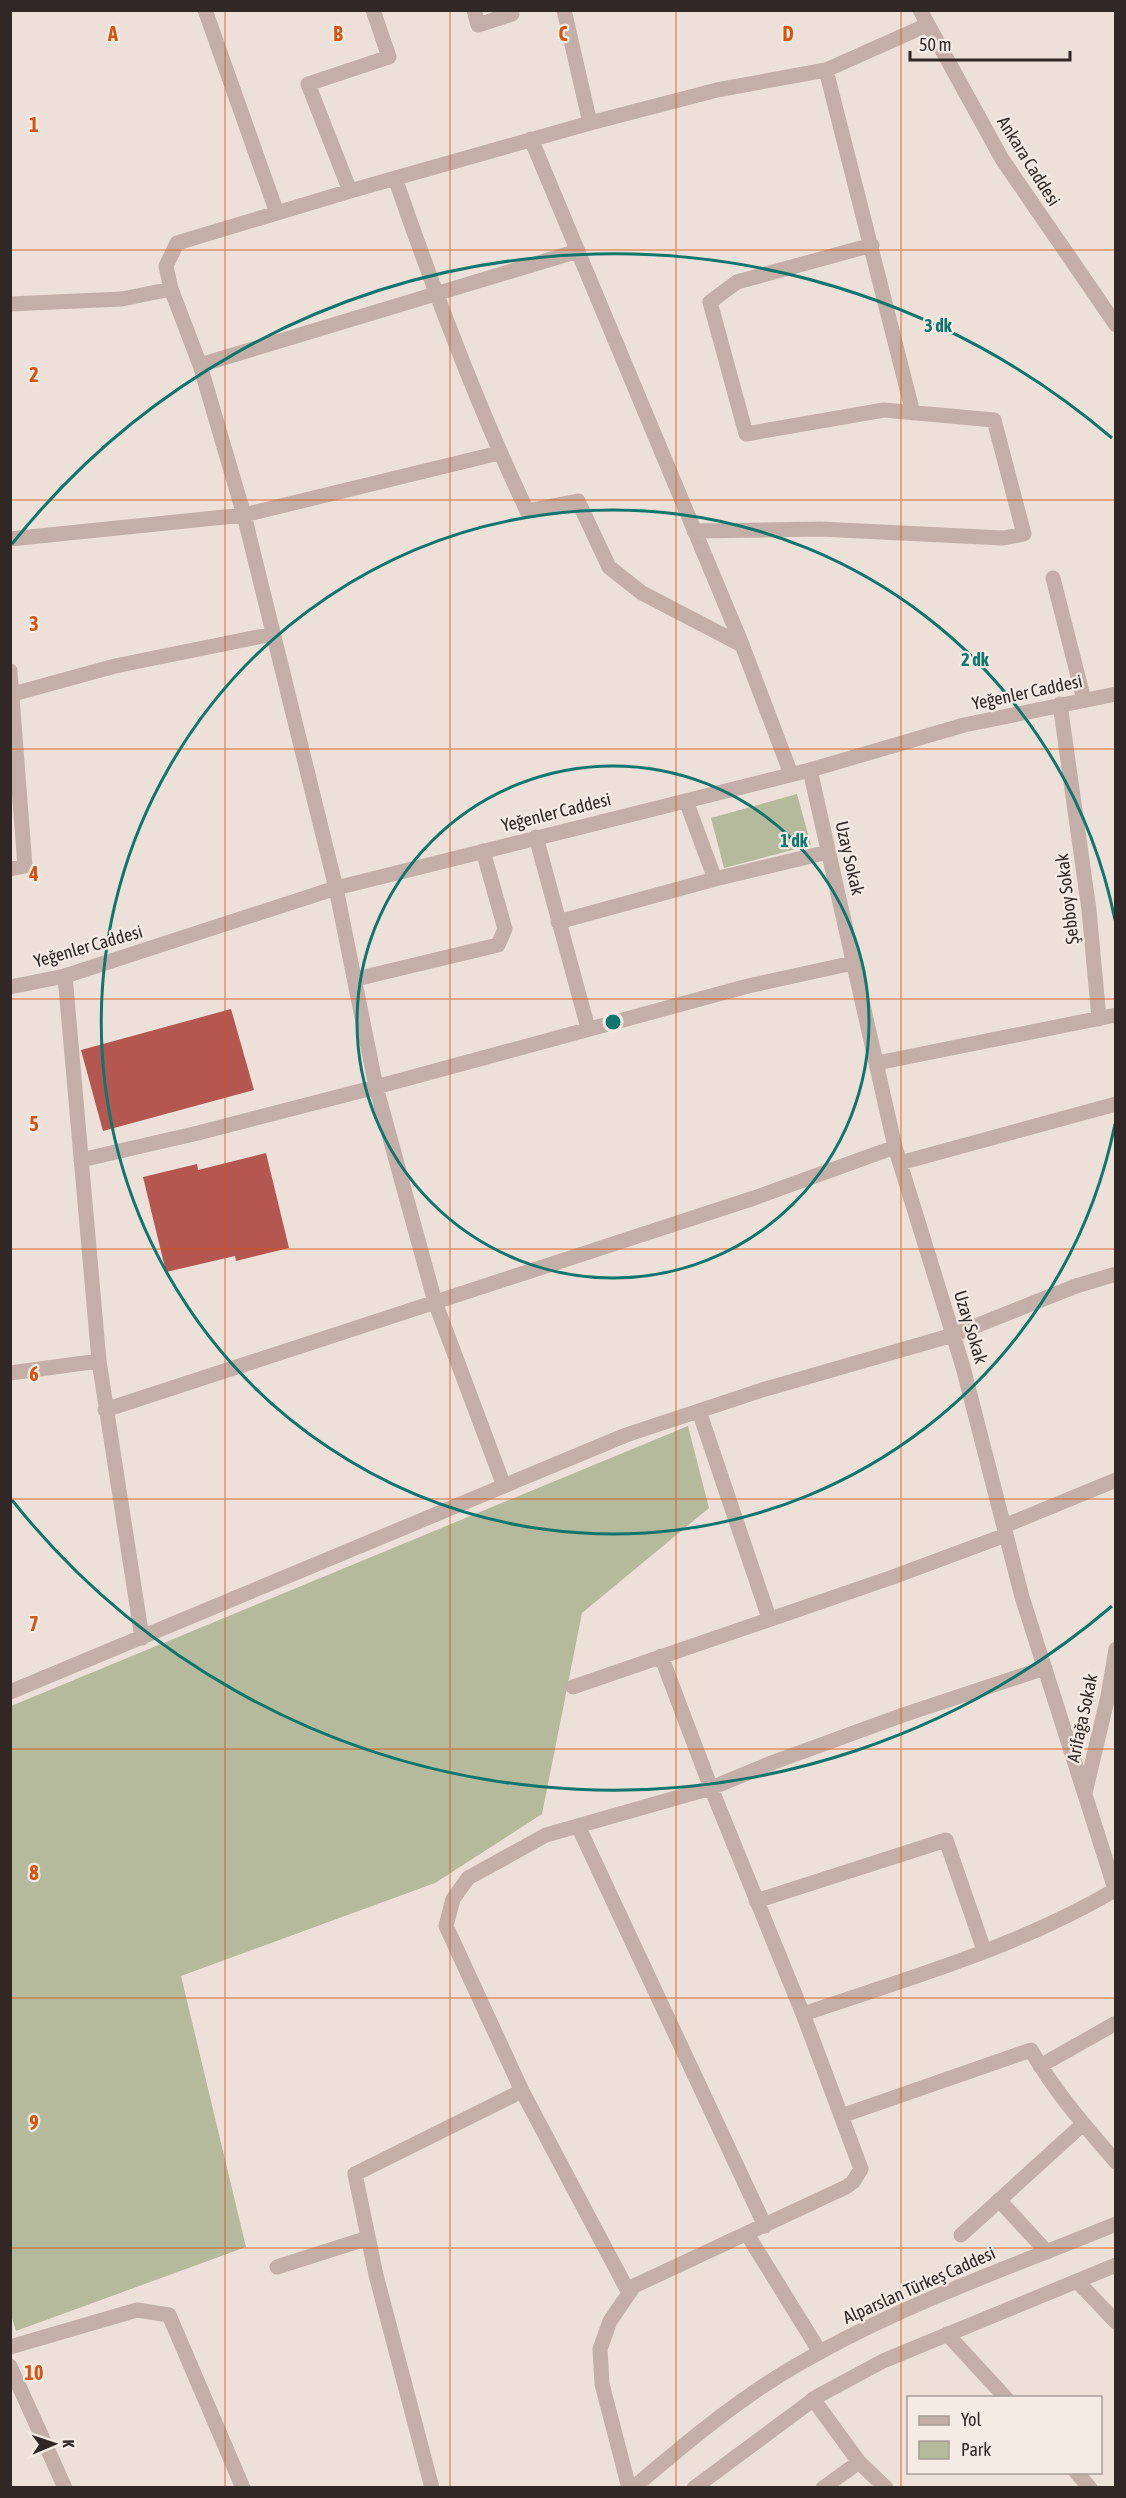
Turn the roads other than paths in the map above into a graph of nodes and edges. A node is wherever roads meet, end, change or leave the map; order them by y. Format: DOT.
graph roads {
  1 [pos="205,10"];
  2 [pos="373,10"];
  3 [pos="474,10"];
  4 [pos="564,10"];
  5 [pos="512,14"];
  6 [pos="924,18"];
  7 [pos="826,70"];
  8 [pos="590,123"];
  9 [pos="531,139"];
  10 [pos="395,178"];
  11 [pos="350,191"];
  12 [pos="277,213"];
  13 [pos="872,245"];
  14 [pos="578,251"];
  15 [pos="171,289"];
  16 [pos="435,293"];
  17 [pos="10,304"];
  18 [pos="1116,325"];
  19 [pos="200,365"];
  20 [pos="913,413"];
  21 [pos="499,453"];
  22 [pos="244,515"];
  23 [pos="694,531"];
  24 [pos="10,539"];
  25 [pos="1053,578"];
  26 [pos="273,634"];
  27 [pos="742,645"];
  28 [pos="10,670"];
  29 [pos="13,694"];
  30 [pos="1116,694"];
  31 [pos="1084,700"];
  32 [pos="1060,705"];
  33 [pos="810,770"];
  34 [pos="791,774"];
  35 [pos="687,801"];
  36 [pos="536,837"];
  37 [pos="483,851"];
  38 [pos="828,852"];
  39 [pos="10,869"];
  40 [pos="715,879"];
  41 [pos="336,888"];
  42 [pos="558,922"];
  43 [pos="853,963"];
  44 [pos="65,976"];
  45 [pos="356,979"];
  46 [pos="10,987"];
  47 [pos="1116,1015"];
  48 [pos="1099,1019"];
  49 [pos="588,1028"];
  50 [pos="877,1063"];
  51 [pos="376,1087"];
  52 [pos="1116,1104"];
  53 [pos="895,1147"];
  54 [pos="81,1160"];
  55 [pos="900,1163"];
  56 [pos="1116,1274"];
  57 [pos="435,1302"];
  58 [pos="953,1335"];
  59 [pos="99,1361"];
  60 [pos="10,1372"];
  61 [pos="105,1410"];
  62 [pos="699,1411"];
  63 [pos="1116,1480"];
  64 [pos="504,1486"];
  65 [pos="1005,1531"];
  66 [pos="769,1618"];
  67 [pos="142,1638"];
  68 [pos="1116,1649"];
  69 [pos="661,1656"];
  70 [pos="1045,1668"];
  71 [pos="573,1687"];
  72 [pos="10,1692"];
  73 [pos="1112,1696"];
  74 [pos="711,1788"];
  75 [pos="1085,1794"];
  76 [pos="578,1826"];
  77 [pos="1110,1858"];
  78 [pos="1115,1891"];
  79 [pos="756,1900"];
  80 [pos="984,1950"];
  81 [pos="803,2014"];
  82 [pos="1116,2023"];
  83 [pos="1040,2066"];
  84 [pos="522,2091"];
  85 [pos="841,2116"];
  86 [pos="1083,2124"];
  87 [pos="1116,2162"];
  88 [pos="999,2200"];
  89 [pos="1116,2224"];
  90 [pos="765,2226"];
  91 [pos="747,2234"];
  92 [pos="961,2235"];
  93 [pos="368,2238"];
  94 [pos="1047,2252"];
  95 [pos="1116,2265"];
  96 [pos="277,2267"];
  97 [pos="1077,2281"];
  98 [pos="629,2293"];
  99 [pos="1116,2322"];
  100 [pos="947,2334"];
  101 [pos="10,2347"];
  102 [pos="820,2352"];
  103 [pos="10,2366"];
  104 [pos="1005,2396"];
  105 [pos="813,2399"];
  106 [pos="859,2462"];
  107 [pos="1078,2474"];
  108 [pos="65,2487"];
  109 [pos="243,2487"];
  110 [pos="432,2487"];
  111 [pos="631,2487"];
  112 [pos="694,2487"];
  113 [pos="823,2487"];
  114 [pos="886,2487"];
  115 [pos="1090,2487"];
  1 -- 12 [label="street"];
  2 -- 11 [label="street"];
  3 -- 5 [label="street"];
  4 -- 8 [label="street"];
  6 -- 7 [label="street"];
  6 -- 18 [label="street, Ankara Caddesi"];
  7 -- 8 [label="street"];
  7 -- 13 [label="street"];
  8 -- 9 [label="street"];
  9 -- 10 [label="street"];
  9 -- 14 [label="street"];
  10 -- 11 [label="street"];
  10 -- 16 [label="street"];
  11 -- 12 [label="street"];
  12 -- 15 [label="street"];
  13 -- 20 [label="street"];
  13 -- 20 [label="street"];
  14 -- 16 [label="street"];
  14 -- 23 [label="street"];
  15 -- 17 [label="street"];
  15 -- 19 [label="street"];
  16 -- 19 [label="street"];
  16 -- 21 [label="street"];
  19 -- 22 [label="street"];
  20 -- 23 [label="street"];
  21 -- 22 [label="street"];
  21 -- 27 [label="street"];
  22 -- 24 [label="street"];
  22 -- 26 [label="street"];
  23 -- 27 [label="street"];
  25 -- 31 [label="street"];
  26 -- 29 [label="street"];
  26 -- 41 [label="street"];
  27 -- 34 [label="street"];
  28 -- 29 [label="street"];
  29 -- 39 [label="street"];
  30 -- 31 [label="street, Yeğenler Caddesi"];
  31 -- 32 [label="street, Yeğenler Caddesi"];
  32 -- 33 [label="street, Yeğenler Caddesi"];
  32 -- 48 [label="street, Şebboy Sokak"];
  33 -- 34 [label="street, Yeğenler Caddesi"];
  33 -- 38 [label="street, Uzay Sokak"];
  34 -- 35 [label="street, Yeğenler Caddesi"];
  35 -- 36 [label="street, Yeğenler Caddesi"];
  35 -- 40 [label="street"];
  36 -- 37 [label="street, Yeğenler Caddesi"];
  36 -- 42 [label="street"];
  37 -- 41 [label="street, Yeğenler Caddesi"];
  37 -- 45 [label="street"];
  38 -- 40 [label="street"];
  38 -- 43 [label="street, Uzay Sokak"];
  40 -- 42 [label="street"];
  41 -- 44 [label="street, Yeğenler Caddesi"];
  41 -- 45 [label="street"];
  42 -- 49 [label="street"];
  43 -- 49 [label="street"];
  43 -- 50 [label="street, Uzay Sokak"];
  44 -- 46 [label="street, Yeğenler Caddesi"];
  44 -- 54 [label="street"];
  45 -- 51 [label="street"];
  47 -- 48 [label="street"];
  48 -- 50 [label="street"];
  49 -- 51 [label="street"];
  50 -- 53 [label="street, Uzay Sokak"];
  51 -- 54 [label="street"];
  51 -- 57 [label="street"];
  52 -- 55 [label="street"];
  53 -- 55 [label="street, Uzay Sokak"];
  53 -- 57 [label="street"];
  54 -- 59 [label="street"];
  55 -- 58 [label="street, Uzay Sokak"];
  56 -- 58 [label="street"];
  57 -- 61 [label="street"];
  57 -- 64 [label="street"];
  58 -- 62 [label="street"];
  58 -- 65 [label="street, Uzay Sokak"];
  59 -- 60 [label="street"];
  59 -- 61 [label="street"];
  61 -- 67 [label="street"];
  62 -- 64 [label="street"];
  62 -- 66 [label="street"];
  63 -- 65 [label="street"];
  64 -- 67 [label="street"];
  65 -- 66 [label="street"];
  65 -- 70 [label="street, Uzay Sokak"];
  66 -- 69 [label="street"];
  67 -- 72 [label="street"];
  68 -- 73 [label="street, Arifağa Sokak"];
  69 -- 71 [label="street"];
  69 -- 74 [label="street"];
  70 -- 74 [label="street"];
  70 -- 75 [label="street, Uzay Sokak"];
  73 -- 75 [label="street, Arifağa Sokak"];
  74 -- 76 [label="street"];
  74 -- 79 [label="street"];
  75 -- 77 [label="street, Uzay Sokak"];
  76 -- 84 [label="street"];
  76 -- 90 [label="street"];
  77 -- 78 [label="street, Uzay Sokak"];
  78 -- 80 [label="street"];
  79 -- 80 [label="street"];
  79 -- 81 [label="street"];
  80 -- 81 [label="street"];
  81 -- 85 [label="street"];
  82 -- 83 [label="street"];
  83 -- 85 [label="street"];
  83 -- 86 [label="street"];
  84 -- 93 [label="street"];
  84 -- 98 [label="street"];
  85 -- 90 [label="street"];
  86 -- 87 [label="street"];
  86 -- 88 [label="street"];
  88 -- 92 [label="street"];
  88 -- 94 [label="street"];
  89 -- 94 [label="street, Alparslan Türkeş Caddesi"];
  90 -- 91 [label="street"];
  91 -- 98 [label="street"];
  91 -- 102 [label="street"];
  93 -- 96 [label="street"];
  93 -- 110 [label="street"];
  94 -- 102 [label="street, Alparslan Türkeş Caddesi"];
  95 -- 97 [label="street"];
  97 -- 99 [label="street"];
  97 -- 100 [label="street"];
  98 -- 111 [label="street"];
  100 -- 104 [label="street"];
  100 -- 105 [label="street"];
  101 -- 109 [label="street"];
  102 -- 111 [label="street, Alparslan Türkeş Caddesi"];
  103 -- 108 [label="street"];
  105 -- 106 [label="street"];
  105 -- 112 [label="street"];
  106 -- 113 [label="street"];
  106 -- 114 [label="street"];
  107 -- 115 [label="street"];
}
